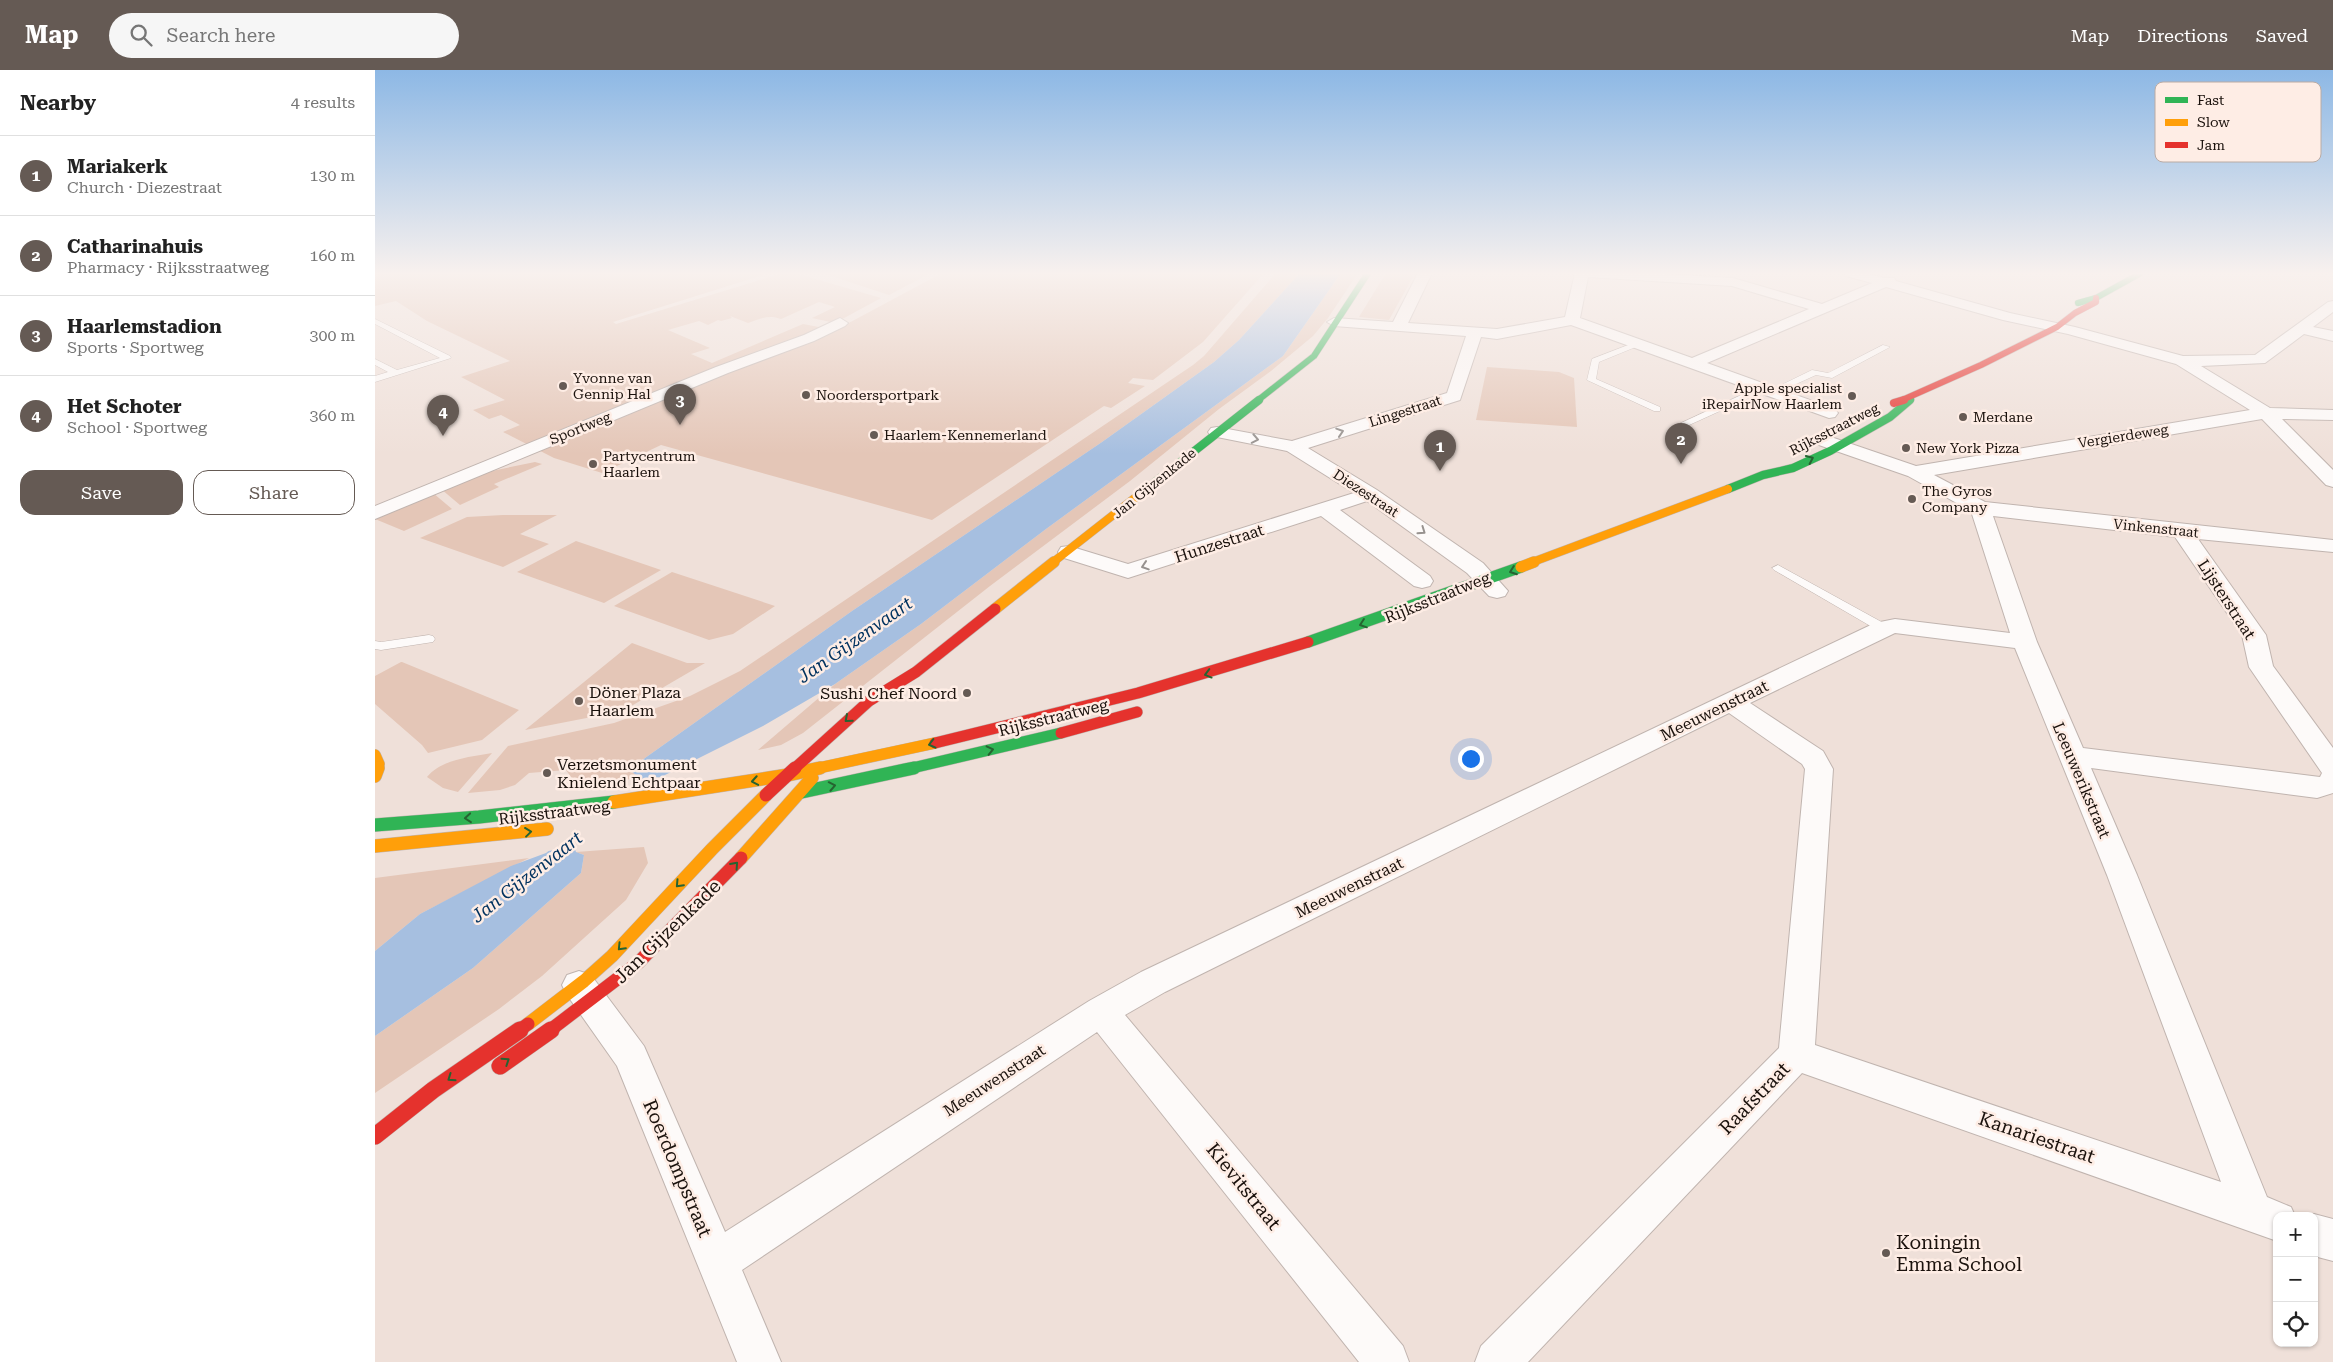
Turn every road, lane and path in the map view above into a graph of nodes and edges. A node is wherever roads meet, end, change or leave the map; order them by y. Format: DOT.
graph roads {
  1 [pos="399,333"];
  2 [pos="819,333"];
  3 [pos="1328,333"];
  4 [pos="1466,333"];
  5 [pos="1501,333"];
  6 [pos="1609,333"];
  7 [pos="1762,333"];
  8 [pos="2015,333"];
  9 [pos="2041,333"];
  10 [pos="2081,333"];
  11 [pos="2293,333"];
  12 [pos="1475,334"];
  13 [pos="1639,344"];
  14 [pos="1886,347"];
  15 [pos="2182,360"];
  16 [pos="375,362"];
  17 [pos="1691,364"];
  18 [pos="1969,368"];
  19 [pos="396,373"];
  20 [pos="375,379"];
  21 [pos="1767,390"];
  22 [pos="1911,399"];
  23 [pos="1657,409"];
  24 [pos="1829,413"];
  25 [pos="2266,413"];
  26 [pos="2333,415"];
  27 [pos="1855,423"];
  28 [pos="1684,424"];
  29 [pos="1217,432"];
  30 [pos="1827,441"];
  31 [pos="1293,447"];
  32 [pos="1795,454"];
  33 [pos="1915,472"];
  34 [pos="1764,475"];
  35 [pos="2333,481"];
  36 [pos="1369,494"];
  37 [pos="1706,499"];
  38 [pos="1980,508"];
  39 [pos="1325,509"];
  40 [pos="375,513"];
  41 [pos="2182,532"];
  42 [pos="2333,546"];
  43 [pos="1069,552"];
  44 [pos="1778,568"];
  45 [pos="1524,578"];
  46 [pos="1422,581"];
  47 [pos="1496,588"];
  48 [pos="1883,628"];
  49 [pos="429,639"];
  50 [pos="2025,642"];
  51 [pos="375,645"];
  52 [pos="917,672"];
  53 [pos="895,699"];
  54 [pos="1731,702"];
  55 [pos="1151,708"];
  56 [pos="839,752"];
  57 [pos="375,755"];
  58 [pos="2073,756"];
  59 [pos="821,768"];
  60 [pos="2333,768"];
  61 [pos="375,776"];
  62 [pos="786,776"];
  63 [pos="2333,779"];
  64 [pos="796,793"];
  65 [pos="764,798"];
  66 [pos="746,801"];
  67 [pos="375,825"];
  68 [pos="558,828"];
  69 [pos="375,846"];
  70 [pos="585,993"];
  71 [pos="1101,1011"];
  72 [pos="1796,1055"];
  73 [pos="492,1071"];
  74 [pos="400,1130"];
  75 [pos="375,1136"];
  76 [pos="375,1141"];
  77 [pos="2265,1216"];
  78 [pos="2318,1236"];
  79 [pos="2333,1240"];
  80 [pos="717,1262"];
  81 [pos="759,1362"];
  82 [pos="1387,1362"];
  83 [pos="1497,1362"];
  1 -- 19 [label="lane"];
  2 -- 40 [label="street, Sportweg"];
  3 -- 29 [label="main road, Jan Gijzenkade"];
  4 -- 12 [label="street"];
  5 -- 12 [label="street"];
  6 -- 13 [label="street"];
  7 -- 17 [label="street"];
  8 -- 18 [label="main road, Rijksstraatweg"];
  9 -- 18 [label="main road, Rijksstraatweg"];
  10 -- 15 [label="street"];
  11 -- 15 [label="street"];
  31 -- 12 [label="street, Lingestraat, one-way"];
  13 -- 17 [label="street"];
  13 -- 23 [label="lane"];
  14 -- 21 [label="lane"];
  15 -- 25 [label="street"];
  16 -- 19 [label="lane"];
  17 -- 21 [label="street"];
  18 -- 22 [label="main road, Rijksstraatweg"];
  19 -- 20 [label="lane"];
  21 -- 24 [label="street"];
  21 -- 28 [label="lane"];
  22 -- 27 [label="main road, Rijksstraatweg"];
  22 -- 30 [label="main road, Rijksstraatweg"];
  25 -- 26 [label="street, Vergierdeweg"];
  25 -- 33 [label="street, Vergierdeweg"];
  25 -- 35 [label="street"];
  29 -- 31 [label="street, Diezestraat, one-way"];
  29 -- 43 [label="main road, Jan Gijzenkade"];
  30 -- 33 [label="street"];
  34 -- 30 [label="main road, Rijksstraatweg, one-way"];
  31 -- 36 [label="street, Diezestraat"];
  32 -- 34 [label="main road, Rijksstraatweg"];
  33 -- 38 [label="street"];
  34 -- 37 [label="main road, Rijksstraatweg"];
  36 -- 39 [label="street, Hunzestraat"];
  36 -- 47 [label="street, Diezestraat, one-way"];
  37 -- 45 [label="main road, Rijksstraatweg"];
  37 -- 47 [label="main road, Rijksstraatweg, one-way"];
  38 -- 41 [label="street, Vinkenstraat"];
  38 -- 50 [label="street, Leeuwerikstraat"];
  39 -- 43 [label="street, Hunzestraat, one-way"];
  39 -- 46 [label="street"];
  41 -- 42 [label="street, Vinkenstraat"];
  41 -- 60 [label="street, Lijsterstraat"];
  43 -- 52 [label="main road, Jan Gijzenkade"];
  44 -- 48 [label="lane"];
  47 -- 59 [label="main road, Rijksstraatweg, one-way"];
  48 -- 50 [label="street, Meeuwenstraat"];
  48 -- 54 [label="street, Meeuwenstraat"];
  49 -- 51 [label="lane"];
  50 -- 58 [label="street, Leeuwerikstraat"];
  52 -- 53 [label="main road, Jan Gijzenkade"];
  52 -- 62 [label="main road, Jan Gijzenkade, one-way"];
  54 -- 71 [label="street, Meeuwenstraat"];
  54 -- 72 [label="street, Raafstraat"];
  64 -- 55 [label="main road, Rijksstraatweg, one-way"];
  56 -- 59 [label="main road, Jan Gijzenkade"];
  57 -- 61 [label="main road"];
  58 -- 63 [label="street"];
  58 -- 77 [label="street, Leeuwerikstraat"];
  59 -- 62 [label="main road, Rijksstraatweg"];
  59 -- 64 [label="main road, Jan Gijzenkade"];
  62 -- 65 [label="main road, Jan Gijzenkade"];
  62 -- 67 [label="main road, Rijksstraatweg, one-way"];
  64 -- 65 [label="main road, Rijksstraatweg"];
  70 -- 64 [label="main road, Jan Gijzenkade, one-way"];
  65 -- 66 [label="main road, Rijksstraatweg"];
  65 -- 70 [label="main road, Jan Gijzenkade, one-way"];
  69 -- 68 [label="main road, Rijksstraatweg, one-way"];
  73 -- 70 [label="main road, Jan Gijzenkade, one-way"];
  70 -- 75 [label="main road, Jan Gijzenkade, one-way"];
  70 -- 80 [label="street, Roerdompstraat"];
  71 -- 80 [label="street, Meeuwenstraat"];
  71 -- 82 [label="street, Kievitstraat"];
  72 -- 77 [label="street, Kanariestraat"];
  72 -- 83 [label="street, Raafstraat"];
  74 -- 76 [label="main road"];
  78 -- 79 [label="street"];
  80 -- 81 [label="street, Roerdompstraat"];
}
